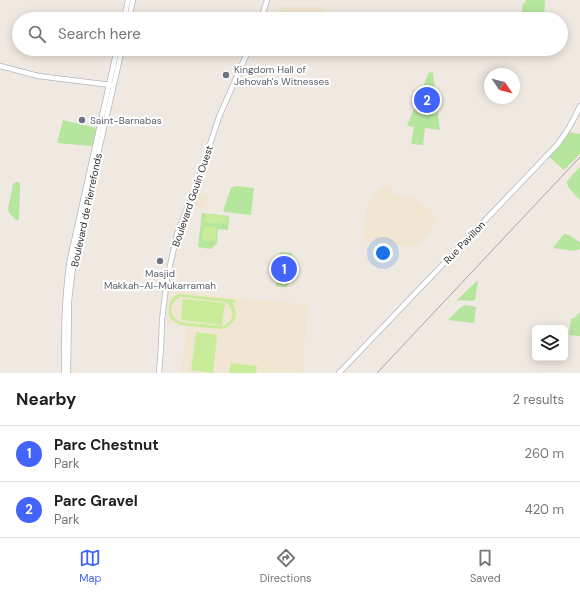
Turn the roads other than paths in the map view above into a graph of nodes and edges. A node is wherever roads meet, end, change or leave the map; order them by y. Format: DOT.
graph roads {
  1 [pos="128,0"];
  2 [pos="133,0"];
  3 [pos="267,0"];
  4 [pos="125,12"];
  5 [pos="130,12"];
  6 [pos="263,12"];
  7 [pos="116,56"];
  8 [pos="120,56"];
  9 [pos="246,56"];
  10 [pos="0,66"];
  11 [pos="111,85"];
  12 [pos="580,106"];
  13 [pos="64,373"];
  14 [pos="68,373"];
  15 [pos="158,373"];
  16 [pos="339,373"];
  1 -- 4 [label="street"];
  2 -- 5 [label="street"];
  3 -- 6 [label="street"];
  7 -- 11 [label="street, Boulevard de Pierrefonds"];
  8 -- 11 [label="street, Boulevard de Pierrefonds"];
  9 -- 15 [label="street, Boulevard Gouin Ouest"];
  10 -- 11 [label="street"];
  11 -- 13 [label="street, Boulevard de Pierrefonds"];
  11 -- 14 [label="street, Boulevard de Pierrefonds"];
  12 -- 16 [label="street, Rue Pavillon"];
}
